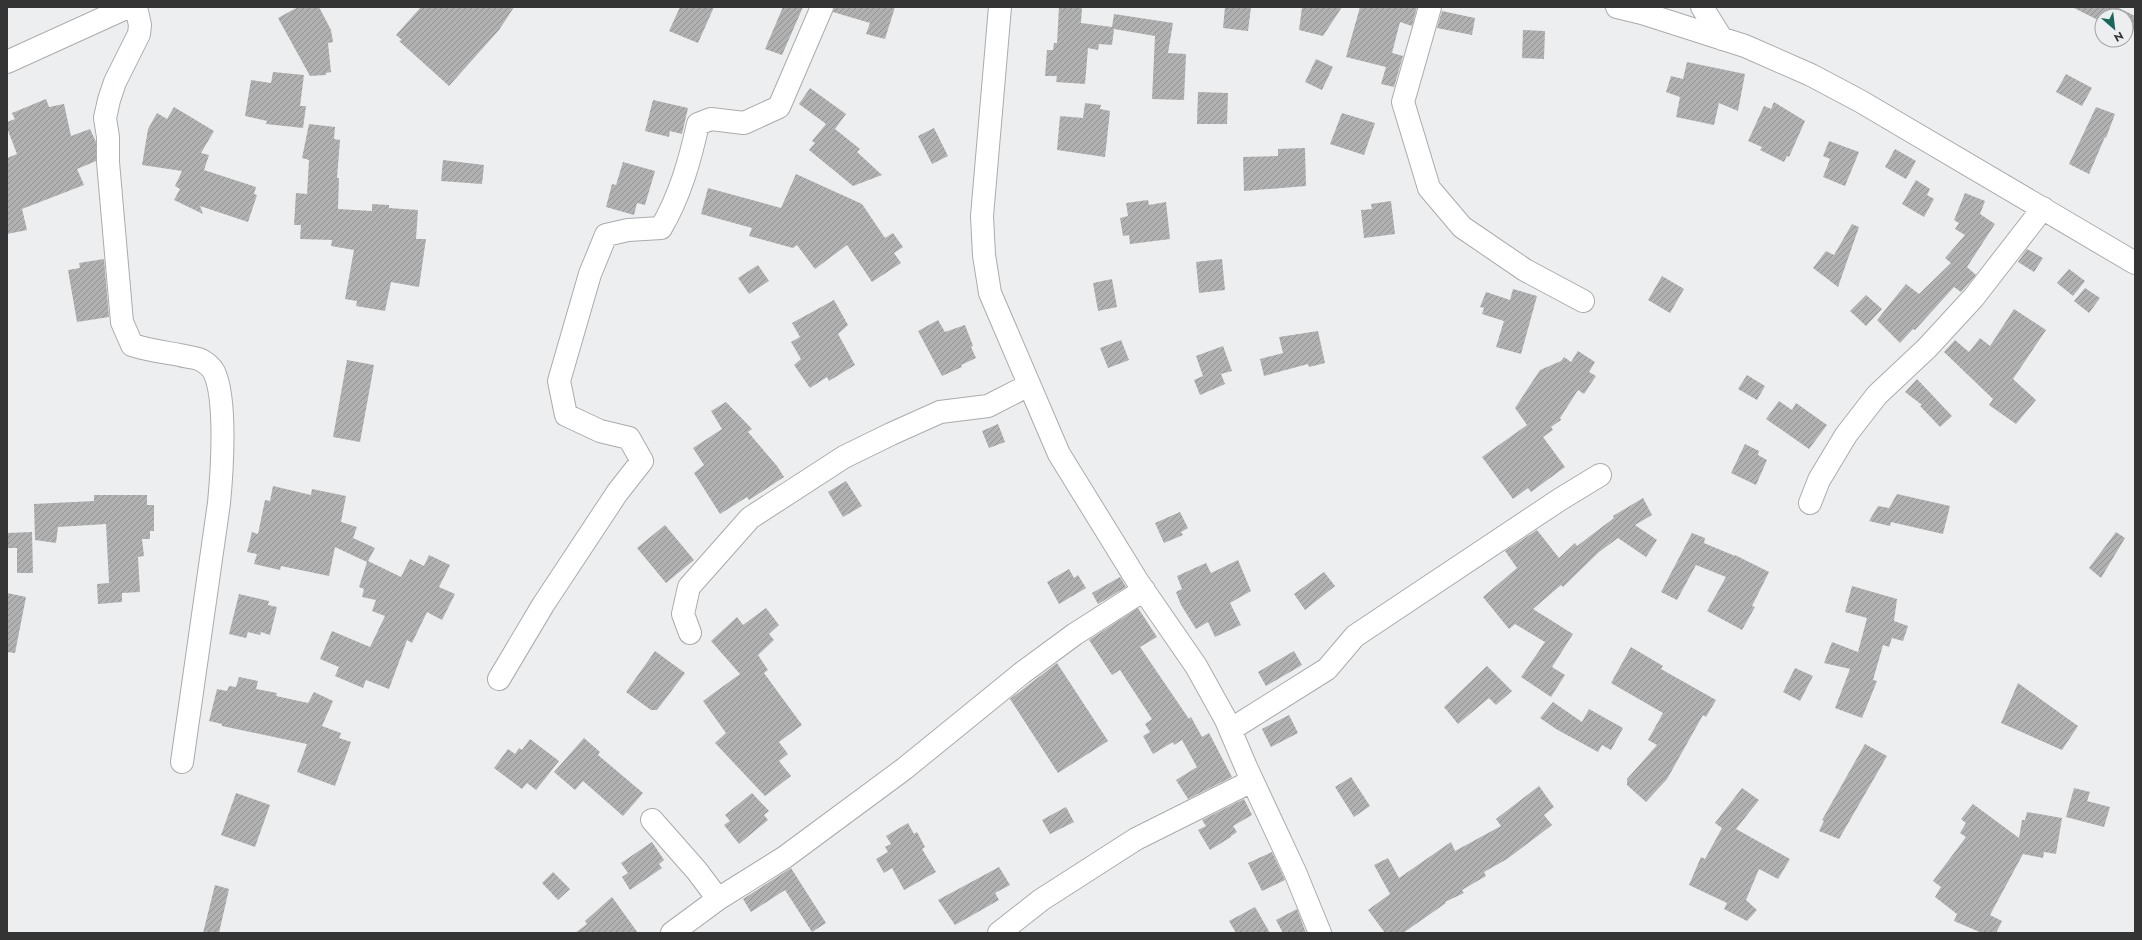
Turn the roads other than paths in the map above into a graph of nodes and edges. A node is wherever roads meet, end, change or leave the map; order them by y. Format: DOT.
graph roads {
  1 [pos="128,7"];
  2 [pos="136,7"];
  3 [pos="822,7"];
  4 [pos="1000,7"];
  5 [pos="1430,7"];
  6 [pos="1617,7"];
  7 [pos="1702,7"];
  8 [pos="1722,39"];
  9 [pos="7,62"];
  10 [pos="2042,208"];
  11 [pos="2135,263"];
  12 [pos="1583,301"];
  13 [pos="1029,385"];
  14 [pos="1600,475"];
  15 [pos="1810,503"];
  16 [pos="1144,590"];
  17 [pos="690,633"];
  18 [pos="499,679"];
  19 [pos="1230,730"];
  20 [pos="182,762"];
  21 [pos="1252,781"];
  22 [pos="652,820"];
  23 [pos="718,899"];
  24 [pos="672,933"];
  25 [pos="999,933"];
  26 [pos="1320,933"];
  1 -- 9 [label="street"];
  2 -- 20 [label="street"];
  3 -- 18 [label="street"];
  4 -- 13 [label="street"];
  5 -- 12 [label="street"];
  6 -- 8 [label="street"];
  7 -- 8 [label="street"];
  8 -- 10 [label="street"];
  10 -- 11 [label="street"];
  10 -- 15 [label="street"];
  13 -- 16 [label="street"];
  13 -- 17 [label="street"];
  14 -- 19 [label="street"];
  16 -- 19 [label="street"];
  16 -- 23 [label="street"];
  19 -- 21 [label="street"];
  21 -- 25 [label="street"];
  21 -- 26 [label="street"];
  22 -- 23 [label="street"];
  23 -- 24 [label="street"];
}
